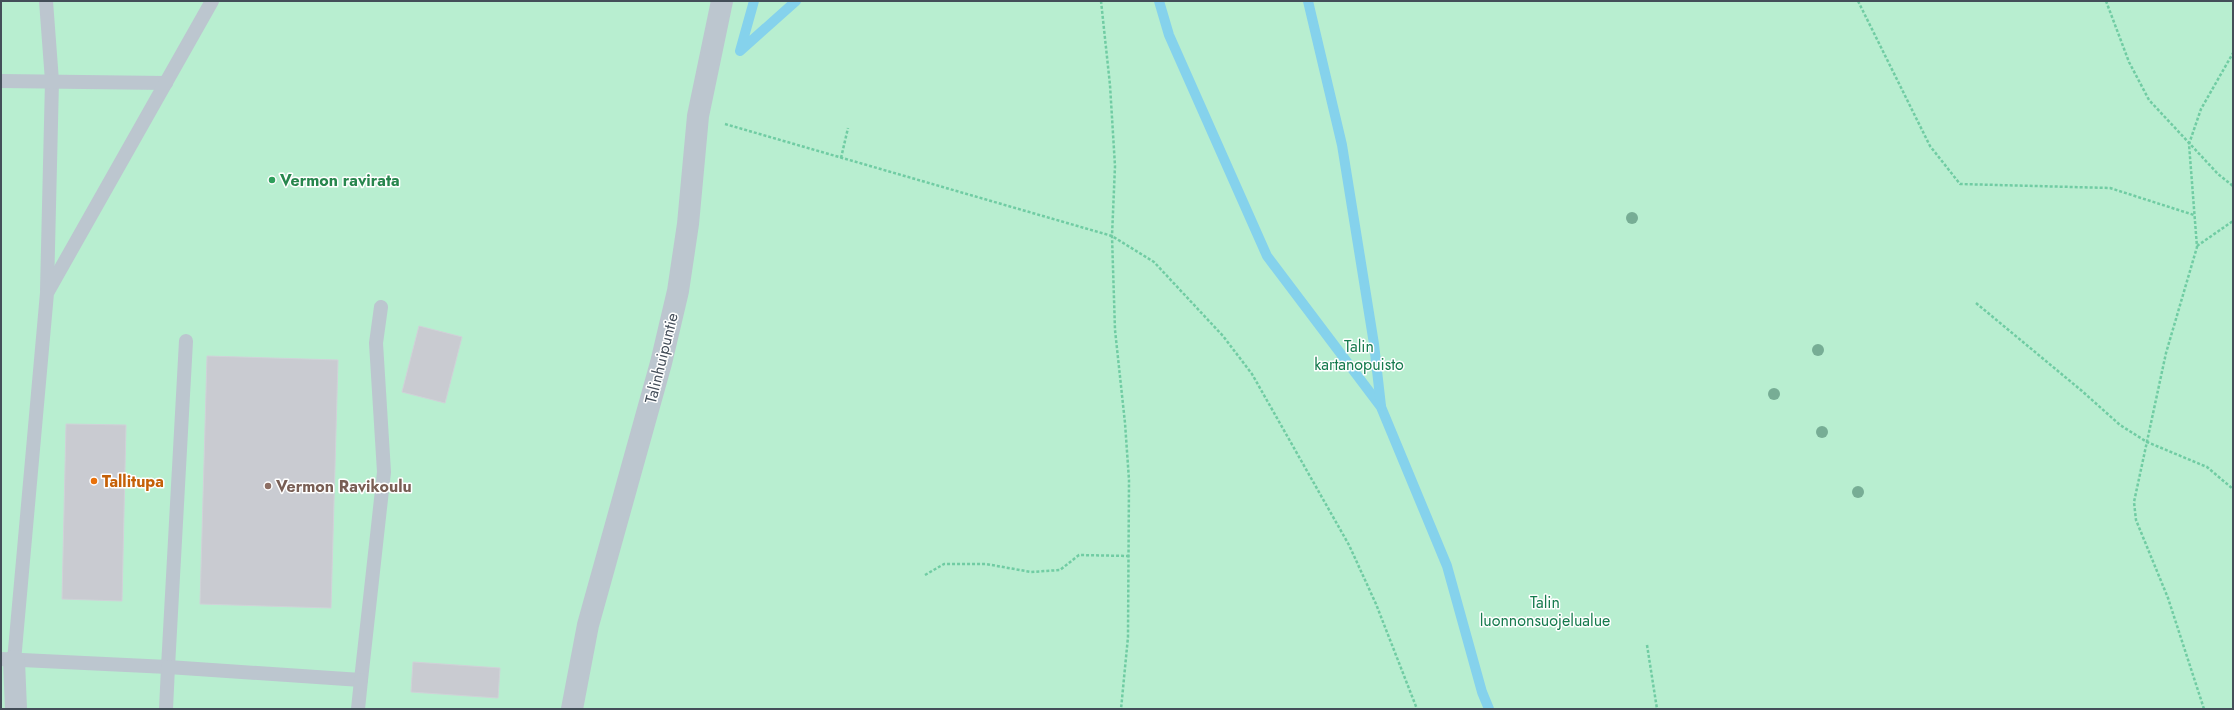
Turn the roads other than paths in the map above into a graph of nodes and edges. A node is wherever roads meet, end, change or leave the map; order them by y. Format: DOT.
graph roads {
  1 [pos="46,1"];
  2 [pos="212,1"];
  3 [pos="722,1"];
  4 [pos="1,81"];
  5 [pos="52,82"];
  6 [pos="166,83"];
  7 [pos="47,293"];
  8 [pos="381,308"];
  9 [pos="186,341"];
  10 [pos="7,660"];
  11 [pos="168,667"];
  12 [pos="361,680"];
  13 [pos="16,709"];
  14 [pos="166,709"];
  15 [pos="358,709"];
  16 [pos="572,709"];
  1 -- 5 [label="lane"];
  2 -- 6 [label="lane"];
  3 -- 16 [label="street, Talinhuipuntie"];
  4 -- 5 [label="lane"];
  5 -- 6 [label="lane"];
  5 -- 7 [label="lane"];
  6 -- 7 [label="lane"];
  7 -- 10 [label="lane"];
  8 -- 12 [label="lane"];
  9 -- 11 [label="lane"];
  10 -- 11 [label="lane"];
  10 -- 13 [label="street"];
  11 -- 12 [label="lane"];
  11 -- 14 [label="lane"];
  12 -- 15 [label="lane"];
}
